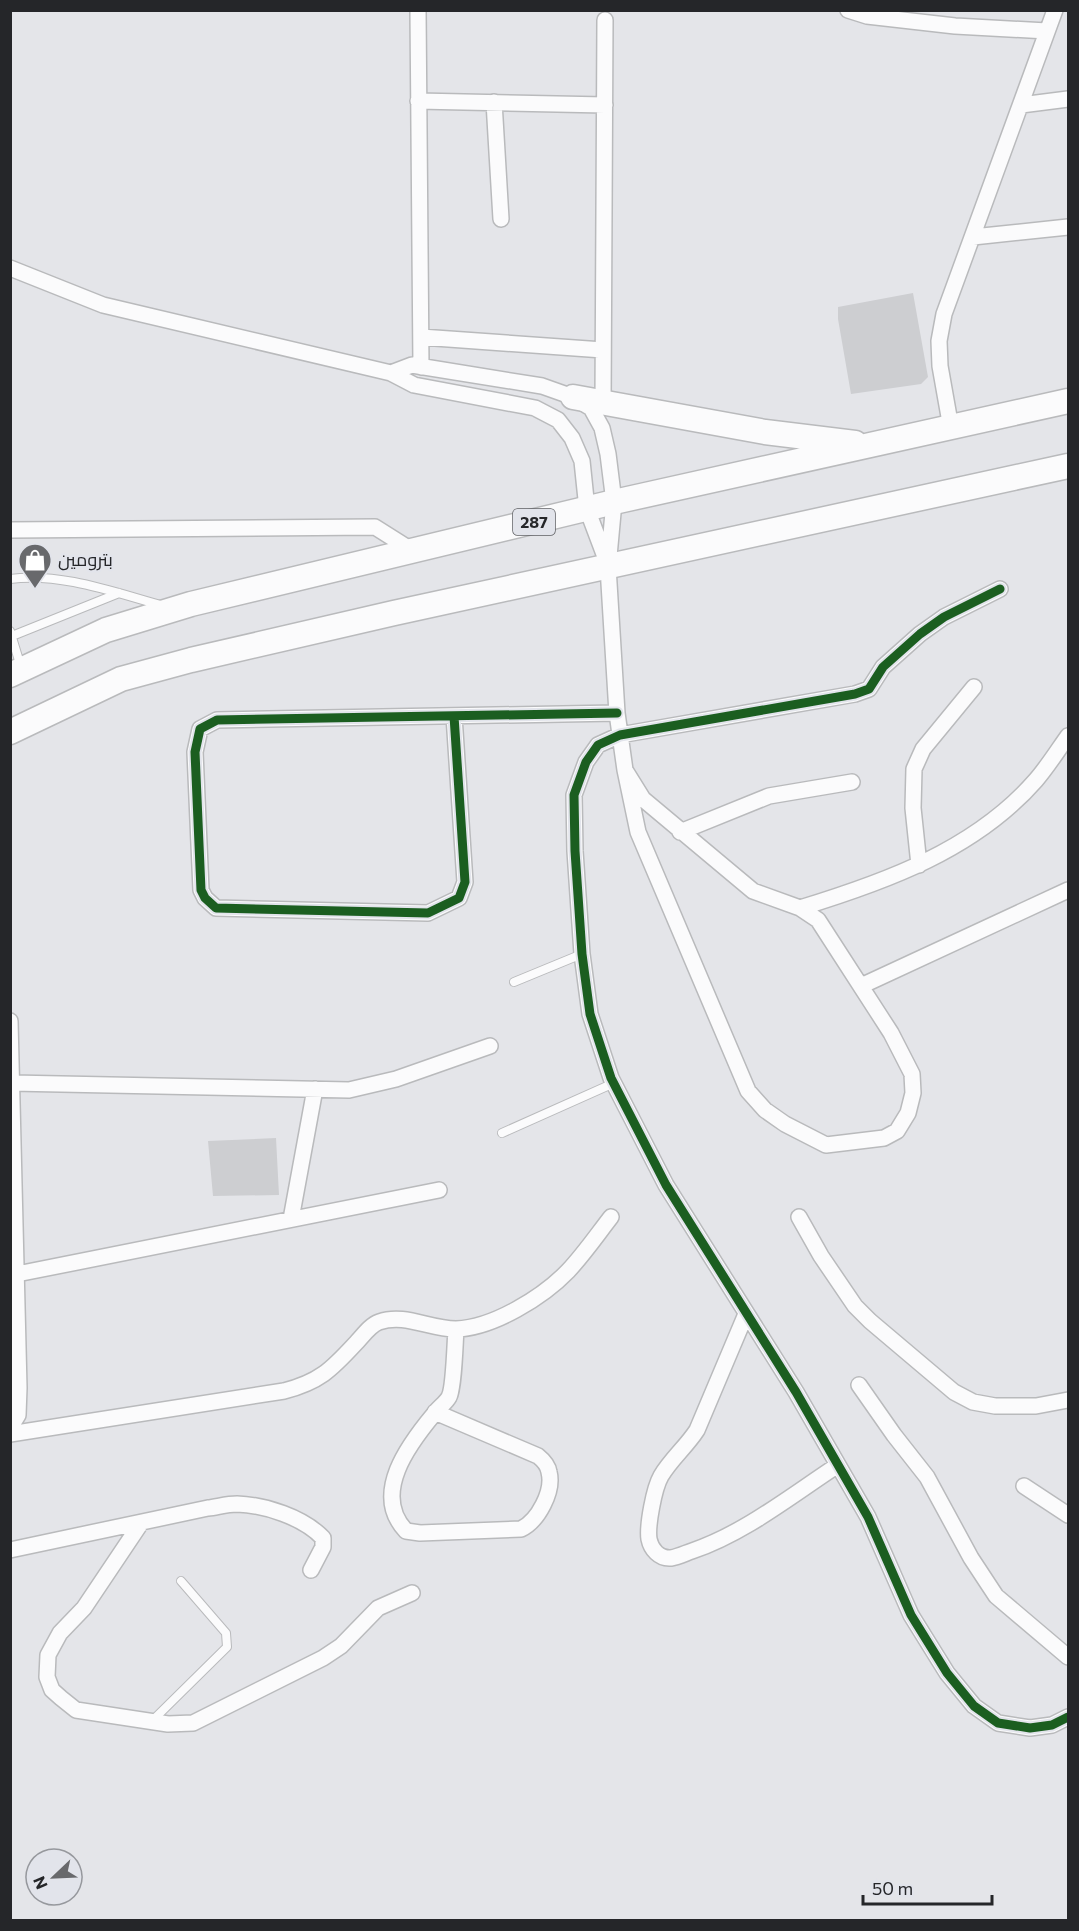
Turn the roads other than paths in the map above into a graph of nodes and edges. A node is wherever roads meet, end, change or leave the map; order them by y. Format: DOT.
graph roads {
  1 [pos="418,10"];
  2 [pos="848,10"];
  3 [pos="1055,10"];
  4 [pos="605,20"];
  5 [pos="1047,32"];
  6 [pos="1068,99"];
  7 [pos="418,100"];
  8 [pos="494,102"];
  9 [pos="605,105"];
  10 [pos="1021,105"];
  11 [pos="501,219"];
  12 [pos="1068,227"];
  13 [pos="973,237"];
  14 [pos="10,268"];
  15 [pos="421,337"];
  16 [pos="603,350"];
  17 [pos="421,367"];
  18 [pos="392,373"];
  19 [pos="573,397"];
  20 [pos="1068,401"];
  21 [pos="603,403"];
  22 [pos="951,428"];
  23 [pos="873,445"];
  24 [pos="1068,466"];
  25 [pos="614,502"];
  26 [pos="587,509"];
  27 [pos="10,530"];
  28 [pos="413,551"];
  29 [pos="608,567"];
  30 [pos="10,579"];
  31 [pos="1000,589"];
  32 [pos="120,592"];
  33 [pos="177,608"];
  34 [pos="11,634"];
  35 [pos="16,672"];
  36 [pos="974,687"];
  37 [pos="617,713"];
  38 [pos="454,716"];
  39 [pos="10,732"];
  40 [pos="620,735"];
  41 [pos="1068,736"];
  42 [pos="625,770"];
  43 [pos="852,782"];
  44 [pos="680,832"];
  45 [pos="919,866"];
  46 [pos="1068,890"];
  47 [pos="800,908"];
  48 [pos="582,954"];
  49 [pos="514,982"];
  50 [pos="861,986"];
  51 [pos="10,1021"];
  52 [pos="490,1046"];
  53 [pos="12,1083"];
  54 [pos="614,1083"];
  55 [pos="315,1089"];
  56 [pos="502,1133"];
  57 [pos="439,1190"];
  58 [pos="611,1217"];
  59 [pos="799,1217"];
  60 [pos="291,1219"];
  61 [pos="16,1274"];
  62 [pos="746,1314"];
  63 [pos="456,1329"];
  64 [pos="859,1385"];
  65 [pos="1068,1400"];
  66 [pos="435,1412"];
  67 [pos="10,1428"];
  68 [pos="10,1434"];
  69 [pos="838,1465"];
  70 [pos="1024,1486"];
  71 [pos="1068,1515"];
  72 [pos="141,1523"];
  73 [pos="10,1550"];
  74 [pos="311,1570"];
  75 [pos="181,1581"];
  76 [pos="412,1593"];
  77 [pos="1068,1657"];
  78 [pos="1068,1717"];
  79 [pos="152,1721"];
  1 -- 7 [label="street"];
  2 -- 5 [label="street"];
  3 -- 5 [label="street"];
  4 -- 9 [label="street"];
  5 -- 10 [label="street"];
  6 -- 10 [label="street"];
  7 -- 8 [label="street"];
  7 -- 15 [label="street"];
  8 -- 9 [label="street"];
  8 -- 11 [label="street"];
  9 -- 16 [label="street"];
  10 -- 13 [label="street"];
  12 -- 13 [label="street"];
  13 -- 22 [label="street"];
  14 -- 18 [label="street"];
  15 -- 16 [label="street"];
  15 -- 17 [label="street"];
  16 -- 21 [label="street"];
  17 -- 18 [label="street"];
  17 -- 19 [label="street"];
  18 -- 26 [label="street"];
  19 -- 21 [label="main road"];
  19 -- 25 [label="street"];
  20 -- 22 [label="main road, 287"];
  21 -- 23 [label="main road"];
  22 -- 23 [label="main road, 287"];
  23 -- 25 [label="main road, 287"];
  24 -- 29 [label="main road"];
  25 -- 26 [label="main road, 287"];
  25 -- 29 [label="street"];
  26 -- 28 [label="main road, 287"];
  26 -- 29 [label="street"];
  27 -- 28 [label="street"];
  28 -- 33 [label="main road, 287"];
  29 -- 37 [label="street"];
  29 -- 39 [label="main road"];
  30 -- 32 [label="lane"];
  31 -- 40 [label="street"];
  32 -- 33 [label="lane"];
  32 -- 34 [label="lane"];
  33 -- 35 [label="main road, 287"];
  34 -- 35 [label="lane"];
  36 -- 45 [label="street"];
  37 -- 38 [label="street"];
  37 -- 40 [label="street"];
  38 -- 38 [label="street"];
  40 -- 42 [label="street"];
  40 -- 48 [label="street"];
  41 -- 45 [label="street"];
  42 -- 44 [label="street"];
  42 -- 50 [label="street"];
  43 -- 44 [label="street"];
  44 -- 47 [label="street"];
  45 -- 47 [label="street"];
  46 -- 50 [label="street"];
  47 -- 50 [label="street"];
  48 -- 49 [label="lane"];
  48 -- 54 [label="street"];
  51 -- 53 [label="street"];
  52 -- 55 [label="street"];
  53 -- 55 [label="street"];
  53 -- 61 [label="street"];
  54 -- 56 [label="lane"];
  54 -- 62 [label="street"];
  55 -- 60 [label="street"];
  57 -- 60 [label="street"];
  58 -- 63 [label="street"];
  59 -- 65 [label="street"];
  60 -- 61 [label="street"];
  61 -- 67 [label="street"];
  62 -- 69 [label="street"];
  62 -- 69 [label="street"];
  63 -- 66 [label="street"];
  63 -- 68 [label="street"];
  64 -- 77 [label="street"];
  66 -- 66 [label="street"];
  69 -- 78 [label="street"];
  70 -- 71 [label="street"];
  72 -- 73 [label="street"];
  72 -- 74 [label="street"];
  72 -- 79 [label="street"];
  75 -- 79 [label="lane"];
  76 -- 79 [label="street"];
}
